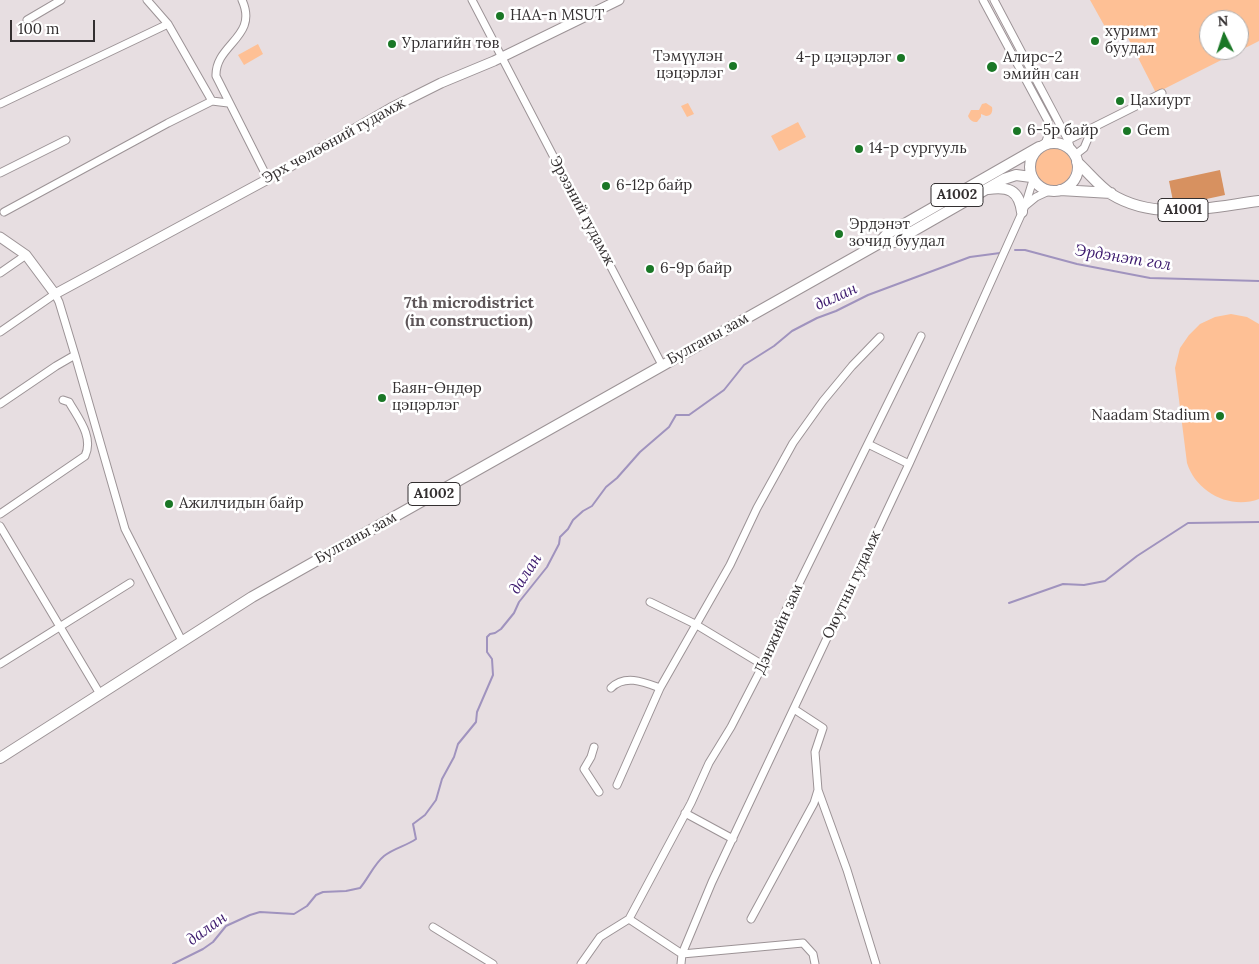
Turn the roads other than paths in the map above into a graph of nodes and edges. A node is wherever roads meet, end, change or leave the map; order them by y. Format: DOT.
graph roads {
  1 [pos="61,0"];
  2 [pos="147,0"];
  3 [pos="242,0"];
  4 [pos="472,0"];
  5 [pos="619,0"];
  6 [pos="983,0"];
  7 [pos="994,0"];
  8 [pos="27,20"];
  9 [pos="168,24"];
  10 [pos="501,58"];
  11 [pos="1162,93"];
  12 [pos="212,101"];
  13 [pos="228,103"];
  14 [pos="0,104"];
  15 [pos="1092,129"];
  16 [pos="66,140"];
  17 [pos="1042,146"];
  18 [pos="1073,152"];
  19 [pos="0,173"];
  20 [pos="1032,178"];
  21 [pos="268,179"];
  22 [pos="984,189"];
  23 [pos="1060,190"];
  24 [pos="1049,191"];
  25 [pos="1110,193"];
  26 [pos="1259,201"];
  27 [pos="1023,209"];
  28 [pos="4,212"];
  29 [pos="0,237"];
  30 [pos="878,244"];
  31 [pos="26,255"];
  32 [pos="0,274"];
  33 [pos="55,294"];
  34 [pos="0,332"];
  35 [pos="921,336"];
  36 [pos="880,337"];
  37 [pos="75,355"];
  38 [pos="662,365"];
  39 [pos="62,400"];
  40 [pos="0,404"];
  41 [pos="868,444"];
  42 [pos="909,464"];
  43 [pos="0,514"];
  44 [pos="0,526"];
  45 [pos="130,583"];
  46 [pos="650,602"];
  47 [pos="695,624"];
  48 [pos="59,626"];
  49 [pos="182,641"];
  50 [pos="0,664"];
  51 [pos="764,665"];
  52 [pos="611,688"];
  53 [pos="660,688"];
  54 [pos="100,694"];
  55 [pos="794,708"];
  56 [pos="594,747"];
  57 [pos="0,758"];
  58 [pos="617,785"];
  59 [pos="818,790"];
  60 [pos="599,792"];
  61 [pos="685,813"];
  62 [pos="733,838"];
  63 [pos="629,919"];
  64 [pos="751,919"];
  65 [pos="432,928"];
  66 [pos="682,954"];
  67 [pos="493,964"];
  68 [pos="581,964"];
  69 [pos="681,964"];
  70 [pos="815,964"];
  71 [pos="876,964"];
  1 -- 8 [label="street"];
  2 -- 9 [label="street"];
  3 -- 13 [label="street"];
  4 -- 10 [label="street, Эрээний гудамж"];
  5 -- 10 [label="main road, Эрх чөлөөний гудамж"];
  6 -- 17 [label="street"];
  7 -- 18 [label="street"];
  9 -- 12 [label="street"];
  9 -- 14 [label="street"];
  10 -- 21 [label="main road, Эрх чөлөөний гудамж"];
  10 -- 38 [label="street, Эрээний гудамж"];
  11 -- 15 [label="street"];
  12 -- 13 [label="street"];
  12 -- 28 [label="street"];
  13 -- 21 [label="street"];
  15 -- 18 [label="street"];
  15 -- 18 [label="street"];
  16 -- 19 [label="street"];
  17 -- 18 [label="highway, A1001"];
  17 -- 20 [label="highway"];
  17 -- 30 [label="highway, Булганы зам / A1002"];
  18 -- 23 [label="highway"];
  18 -- 25 [label="highway, A1001"];
  20 -- 22 [label="highway, Булганы зам / A1002"];
  20 -- 24 [label="highway"];
  20 -- 27 [label="street, Оюутны гудамж"];
  21 -- 33 [label="main road, Эрх чөлөөний гудамж"];
  22 -- 27 [label="highway"];
  22 -- 30 [label="highway, Булганы зам / A1002"];
  23 -- 24 [label="highway, A1001"];
  23 -- 25 [label="highway, A1001"];
  24 -- 27 [label="street"];
  25 -- 26 [label="highway, A1001"];
  27 -- 42 [label="street, Оюутны гудамж"];
  29 -- 31 [label="main road"];
  30 -- 38 [label="highway, Булганы зам / A1002"];
  31 -- 32 [label="street"];
  31 -- 33 [label="main road"];
  33 -- 34 [label="street"];
  33 -- 37 [label="street"];
  35 -- 41 [label="street, Дэнжийн зам"];
  36 -- 47 [label="street"];
  37 -- 40 [label="street"];
  37 -- 49 [label="street"];
  38 -- 49 [label="highway, Булганы зам / A1002"];
  39 -- 43 [label="street"];
  41 -- 42 [label="street"];
  41 -- 51 [label="street, Дэнжийн зам"];
  42 -- 55 [label="street, Оюутны гудамж"];
  44 -- 48 [label="street"];
  45 -- 48 [label="street"];
  46 -- 47 [label="street"];
  47 -- 51 [label="street"];
  47 -- 53 [label="street"];
  48 -- 50 [label="street"];
  48 -- 54 [label="street"];
  49 -- 54 [label="highway, Булганы зам / A1002"];
  51 -- 61 [label="street, Дэнжийн зам"];
  52 -- 53 [label="street"];
  53 -- 58 [label="street"];
  54 -- 57 [label="highway, Булганы зам / A1002"];
  55 -- 59 [label="street"];
  55 -- 62 [label="street, Оюутны гудамж"];
  56 -- 60 [label="street"];
  59 -- 64 [label="street"];
  59 -- 71 [label="street"];
  61 -- 62 [label="street"];
  61 -- 63 [label="street, Дэнжийн зам"];
  62 -- 66 [label="street, Оюутны гудамж"];
  63 -- 66 [label="street"];
  63 -- 68 [label="street"];
  65 -- 67 [label="street"];
  66 -- 69 [label="street, Оюутны гудамж"];
  66 -- 70 [label="street"];
}
